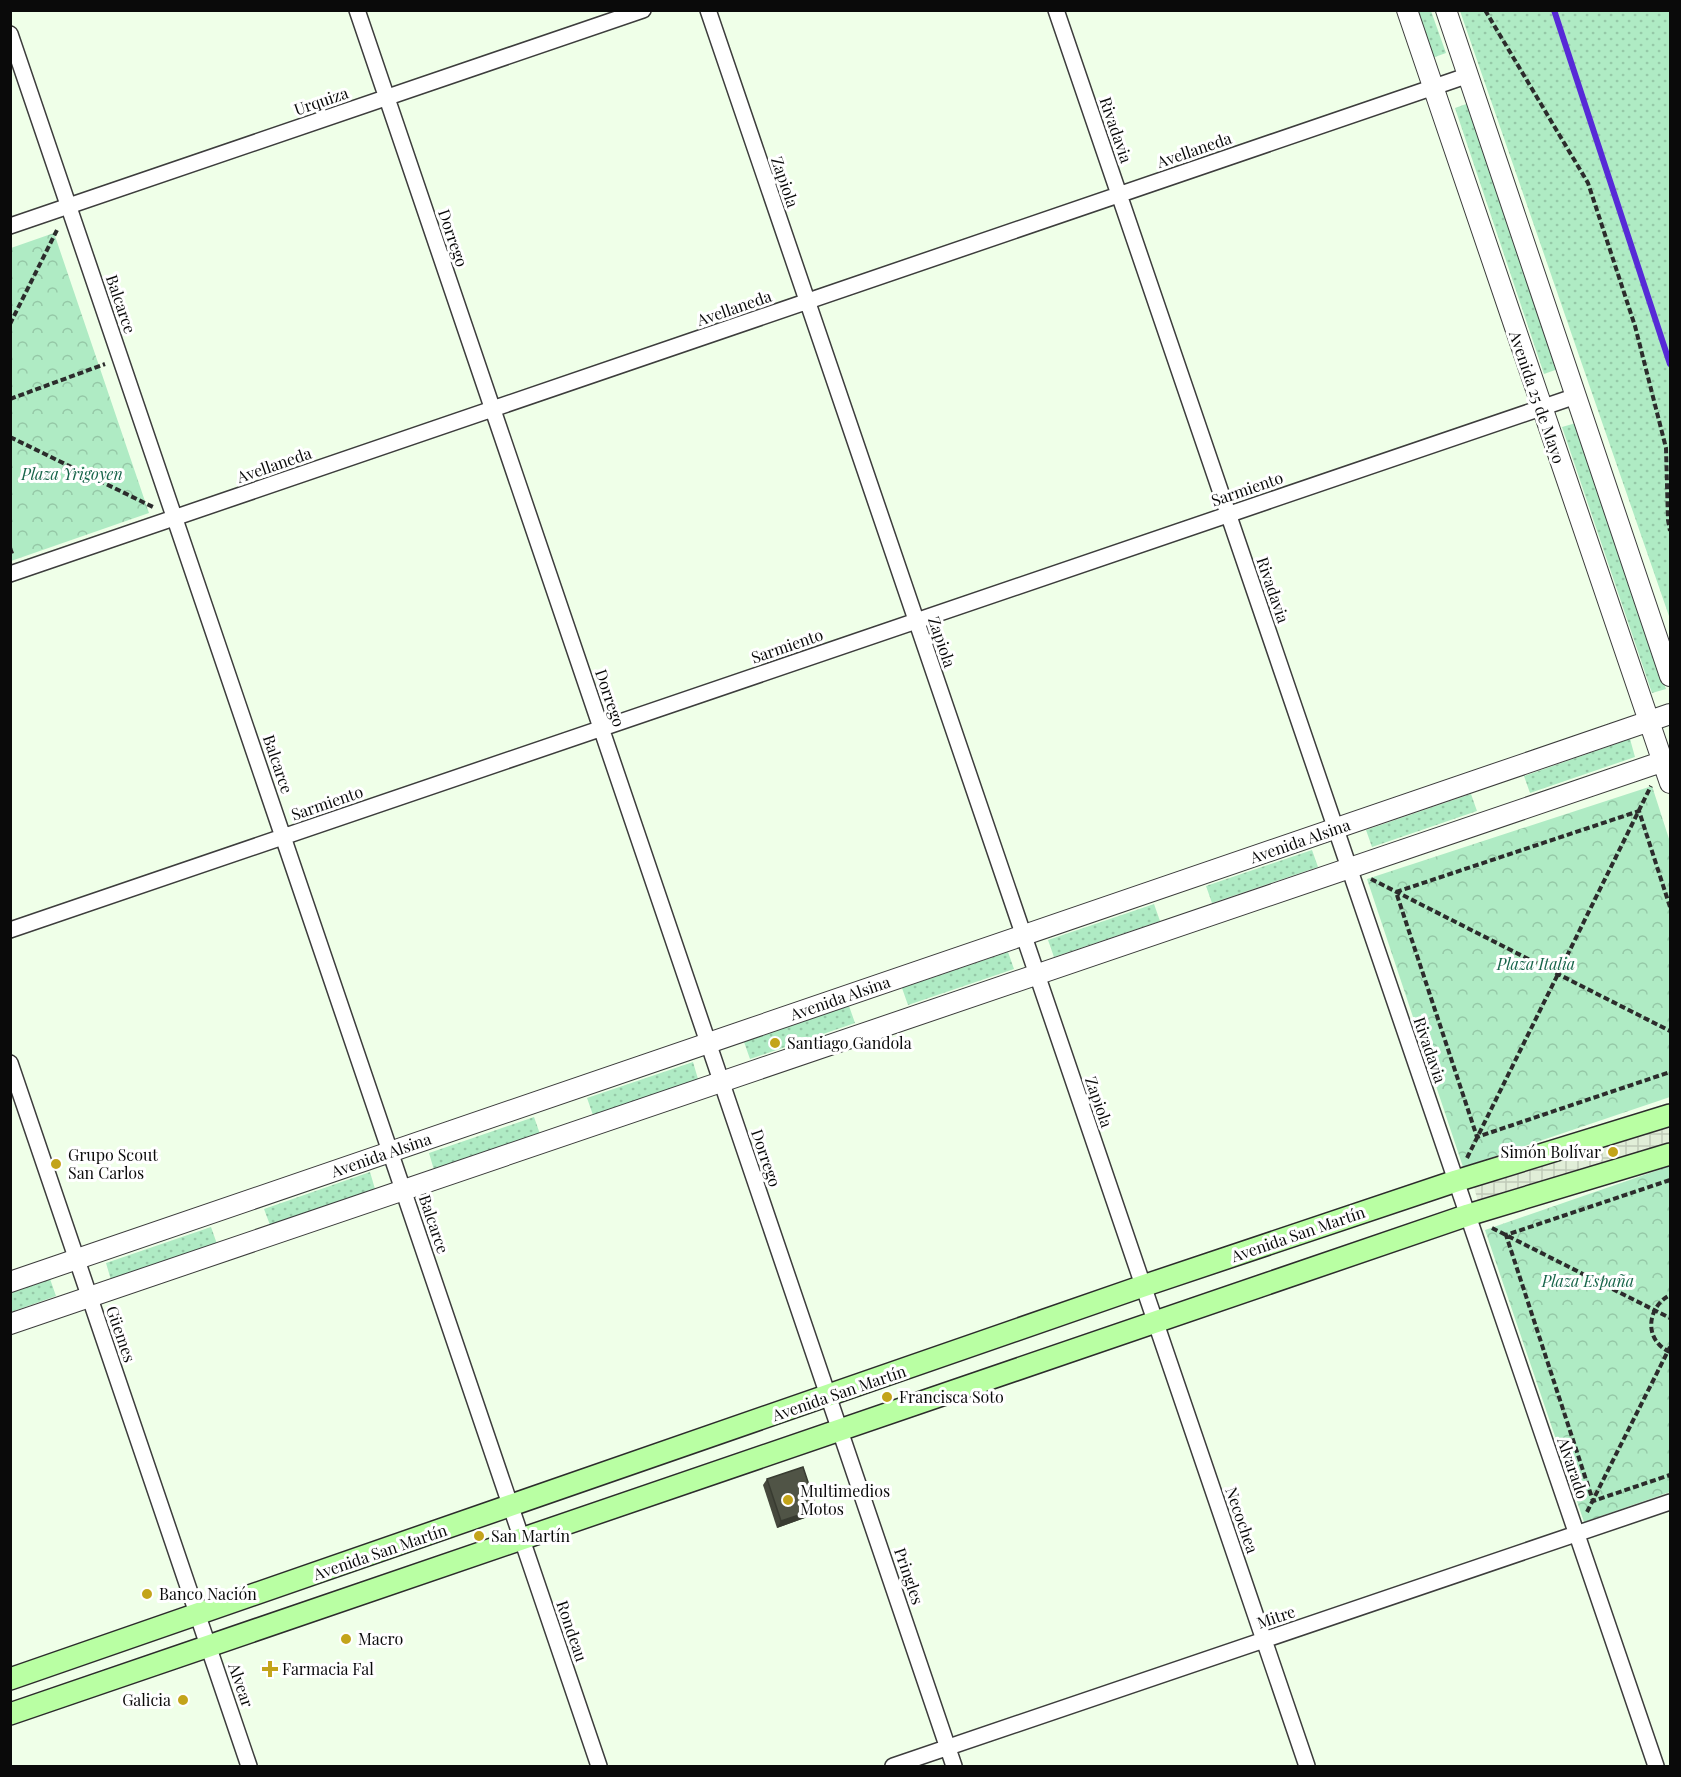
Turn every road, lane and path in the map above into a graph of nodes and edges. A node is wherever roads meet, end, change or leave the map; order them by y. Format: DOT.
graph roads {
  1 [pos="357,10"];
  2 [pos="643,10"];
  3 [pos="708,10"];
  4 [pos="1056,10"];
  5 [pos="1407,10"];
  6 [pos="1446,10"];
  7 [pos="1485,10"];
  8 [pos="10,34"];
  9 [pos="1469,75"];
  10 [pos="1433,87"];
  11 [pos="387,98"];
  12 [pos="1119,195"];
  13 [pos="69,206"];
  14 [pos="10,226"];
  15 [pos="807,302"];
  16 [pos="10,324"];
  17 [pos="121,358"];
  18 [pos="1576,396"];
  19 [pos="10,399"];
  20 [pos="1540,408"];
  21 [pos="493,409"];
  22 [pos="10,437"];
  23 [pos="1228,514"];
  24 [pos="175,518"];
  25 [pos="1671,531"];
  26 [pos="10,574"];
  27 [pos="916,621"];
  28 [pos="1671,676"];
  29 [pos="1671,714"];
  30 [pos="1649,722"];
  31 [pos="601,729"];
  32 [pos="1667,760"];
  33 [pos="1671,783"];
  34 [pos="1639,811"];
  35 [pos="1336,829"];
  36 [pos="284,837"];
  37 [pos="1349,868"];
  38 [pos="1396,892"];
  39 [pos="1671,907"];
  40 [pos="10,930"];
  41 [pos="1023,936"];
  42 [pos="1558,974"];
  43 [pos="1036,975"];
  44 [pos="1671,1031"];
  45 [pos="708,1043"];
  46 [pos="10,1063"];
  47 [pos="1671,1072"];
  48 [pos="721,1082"];
  49 [pos="1671,1115"];
  50 [pos="1477,1137"];
  51 [pos="390,1152"];
  52 [pos="1671,1154"];
  53 [pos="1671,1180"];
  54 [pos="1456,1181"];
  55 [pos="404,1190"];
  56 [pos="1468,1215"];
  57 [pos="1506,1235"];
  58 [pos="77,1259"];
  59 [pos="10,1282"];
  60 [pos="1143,1286"];
  61 [pos="1671,1295"];
  62 [pos="90,1297"];
  63 [pos="1654,1310"];
  64 [pos="1671,1318"];
  65 [pos="1155,1322"];
  66 [pos="10,1324"];
  67 [pos="1670,1350"];
  68 [pos="829,1397"];
  69 [pos="840,1430"];
  70 [pos="1671,1475"];
  71 [pos="1593,1501"];
  72 [pos="1671,1502"];
  73 [pos="511,1506"];
  74 [pos="1576,1534"];
  75 [pos="522,1539"];
  76 [pos="198,1616"];
  77 [pos="1264,1640"];
  78 [pos="208,1646"];
  79 [pos="10,1679"];
  80 [pos="10,1714"];
  81 [pos="948,1748"];
  82 [pos="249,1767"];
  83 [pos="599,1767"];
  84 [pos="893,1767"];
  85 [pos="954,1767"];
  86 [pos="1307,1767"];
  87 [pos="1656,1767"];
  1 -- 11 [label="street, Dorrego"];
  2 -- 11 [label="street, Urquiza"];
  3 -- 15 [label="street, Zapiola"];
  4 -- 12 [label="street, Rivadavia"];
  5 -- 10 [label="street, Avenida 25 de Mayo"];
  6 -- 9 [label="street"];
  7 -- 25 [label="path"];
  8 -- 13 [label="street, Balcarce"];
  9 -- 10 [label="street, Avellaneda"];
  9 -- 18 [label="street"];
  10 -- 12 [label="street, Avellaneda"];
  10 -- 20 [label="street, Avenida 25 de Mayo"];
  11 -- 13 [label="street, Urquiza"];
  11 -- 21 [label="street, Dorrego"];
  12 -- 15 [label="street, Avellaneda"];
  12 -- 23 [label="street, Rivadavia"];
  13 -- 14 [label="street, Urquiza"];
  13 -- 16 [label="path"];
  13 -- 17 [label="street, Balcarce"];
  15 -- 21 [label="street, Avellaneda"];
  15 -- 27 [label="street, Zapiola"];
  17 -- 19 [label="path"];
  17 -- 24 [label="street, Balcarce"];
  18 -- 20 [label="street, Sarmiento"];
  18 -- 28 [label="street"];
  20 -- 23 [label="street, Sarmiento"];
  20 -- 30 [label="street, Avenida 25 de Mayo"];
  21 -- 24 [label="street, Avellaneda"];
  21 -- 31 [label="street, Dorrego"];
  22 -- 24 [label="path"];
  23 -- 27 [label="street, Sarmiento"];
  23 -- 35 [label="street, Rivadavia"];
  24 -- 26 [label="street, Avellaneda"];
  24 -- 36 [label="street, Balcarce"];
  27 -- 31 [label="street, Sarmiento"];
  27 -- 41 [label="street, Zapiola"];
  29 -- 30 [label="street, Avenida Alsina"];
  30 -- 32 [label="street, Avenida 25 de Mayo"];
  30 -- 35 [label="street, Avenida Alsina"];
  31 -- 36 [label="street, Sarmiento"];
  31 -- 45 [label="street, Dorrego"];
  32 -- 33 [label="street, Avenida 25 de Mayo"];
  32 -- 34 [label="path"];
  32 -- 37 [label="street"];
  34 -- 38 [label="path"];
  34 -- 39 [label="path"];
  34 -- 42 [label="path"];
  35 -- 37 [label="street, Rivadavia"];
  35 -- 41 [label="street, Avenida Alsina"];
  36 -- 40 [label="street, Sarmiento"];
  36 -- 51 [label="street, Balcarce"];
  37 -- 38 [label="path"];
  37 -- 43 [label="street"];
  37 -- 54 [label="street, Rivadavia"];
  38 -- 42 [label="path"];
  38 -- 50 [label="path"];
  41 -- 43 [label="street, Zapiola"];
  41 -- 45 [label="street, Avenida Alsina"];
  42 -- 44 [label="path"];
  42 -- 50 [label="path"];
  43 -- 48 [label="street"];
  43 -- 60 [label="street, Zapiola"];
  45 -- 48 [label="street, Dorrego"];
  45 -- 51 [label="street, Avenida Alsina"];
  46 -- 58 [label="street, Güemes"];
  47 -- 50 [label="path"];
  48 -- 55 [label="street"];
  48 -- 68 [label="street, Dorrego"];
  49 -- 54 [label="main road, Avenida San Martín"];
  50 -- 54 [label="path"];
  51 -- 55 [label="street, Balcarce"];
  51 -- 58 [label="street, Avenida Alsina"];
  52 -- 56 [label="main road, Avenida San Martín"];
  53 -- 57 [label="path"];
  54 -- 56 [label="street, Alvarado"];
  54 -- 60 [label="main road, Avenida San Martín"];
  55 -- 62 [label="street"];
  55 -- 73 [label="street, Balcarce"];
  56 -- 57 [label="path"];
  56 -- 65 [label="main road, Avenida San Martín"];
  56 -- 74 [label="street, Alvarado"];
  57 -- 63 [label="path"];
  57 -- 71 [label="path"];
  58 -- 59 [label="street, Avenida Alsina"];
  58 -- 62 [label="street, Güemes"];
  60 -- 65 [label="street, Necochea"];
  60 -- 68 [label="main road, Avenida San Martín"];
  61 -- 63 [label="path"];
  62 -- 66 [label="street"];
  62 -- 76 [label="street, Güemes"];
  63 -- 64 [label="path"];
  63 -- 67 [label="path"];
  65 -- 69 [label="main road, Avenida San Martín"];
  65 -- 77 [label="street, Necochea"];
  67 -- 71 [label="path"];
  68 -- 69 [label="street, Pringles"];
  68 -- 73 [label="main road, Avenida San Martín"];
  69 -- 75 [label="main road, Avenida San Martín"];
  69 -- 81 [label="street, Pringles"];
  70 -- 71 [label="path"];
  71 -- 74 [label="path"];
  72 -- 74 [label="street, Mitre"];
  73 -- 75 [label="street, Rondeau"];
  73 -- 76 [label="main road, Avenida San Martín"];
  74 -- 77 [label="street, Mitre"];
  74 -- 87 [label="street, Alvarado"];
  75 -- 78 [label="main road, Avenida San Martín"];
  75 -- 83 [label="street, Rondeau"];
  76 -- 78 [label="street, Alvear"];
  76 -- 79 [label="main road, Avenida San Martín"];
  77 -- 81 [label="street, Mitre"];
  77 -- 86 [label="street, Necochea"];
  78 -- 80 [label="main road, Avenida San Martín"];
  78 -- 82 [label="street, Alvear"];
  81 -- 84 [label="street, Mitre"];
  81 -- 85 [label="street, Pringles"];
}
